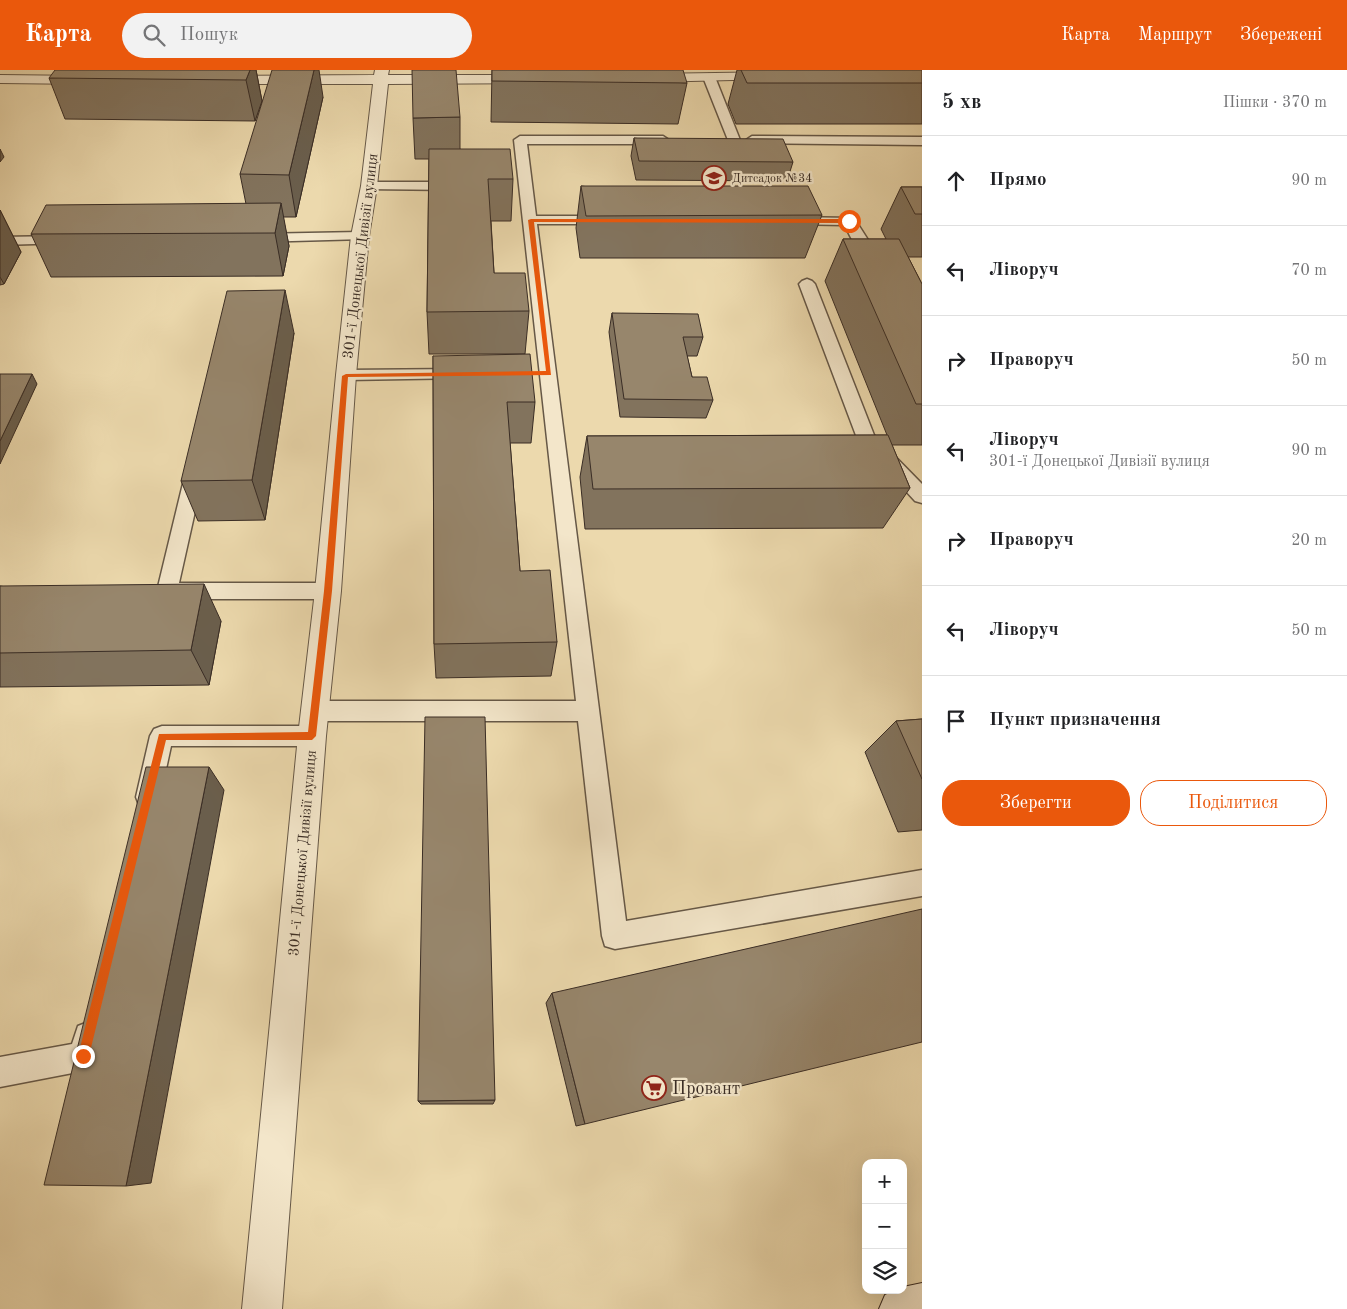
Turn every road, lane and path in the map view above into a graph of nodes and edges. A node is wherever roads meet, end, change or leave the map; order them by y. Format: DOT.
graph roads {
  1 [pos="381,76"];
  2 [pos="788,76"];
  3 [pos="709,77"];
  4 [pos="640,78"];
  5 [pos="0,79"];
  6 [pos="540,79"];
  7 [pos="98,80"];
  8 [pos="205,80"];
  9 [pos="676,140"];
  10 [pos="922,141"];
  11 [pos="368,186"];
  12 [pos="468,186"];
  13 [pos="507,186"];
  14 [pos="527,186"];
  15 [pos="531,220"];
  16 [pos="620,220"];
  17 [pos="779,221"];
  18 [pos="360,236"];
  19 [pos="240,238"];
  20 [pos="0,240"];
  21 [pos="80,240"];
  22 [pos="892,275"];
  23 [pos="807,284"];
  24 [pos="481,374"];
  25 [pos="346,376"];
  26 [pos="198,458"];
  27 [pos="922,496"];
  28 [pos="328,591"];
  29 [pos="588,711"];
  30 [pos="313,724"];
  31 [pos="141,824"];
  32 [pos="922,883"];
  33 [pos="93,1018"];
  34 [pos="0,1072"];
  35 [pos="922,1303"];
  36 [pos="262,1309"];
  37 [pos="899,1309"];
  1 -- 6 [label="street"];
  1 -- 8 [label="street"];
  1 -- 11 [label="street, 301-ї Донецької Дивізії вулиця"];
  2 -- 3 [label="street"];
  3 -- 4 [label="street"];
  3 -- 10 [label="lane"];
  5 -- 7 [label="street"];
  9 -- 14 [label="lane"];
  11 -- 12 [label="lane"];
  11 -- 18 [label="street, 301-ї Донецької Дивізії вулиця"];
  13 -- 14 [label="lane"];
  14 -- 15 [label="lane"];
  15 -- 16 [label="lane"];
  15 -- 29 [label="lane"];
  17 -- 22 [label="lane"];
  18 -- 19 [label="lane"];
  18 -- 25 [label="street, 301-ї Донецької Дивізії вулиця"];
  20 -- 21 [label="lane"];
  23 -- 27 [label="lane"];
  24 -- 25 [label="lane"];
  25 -- 28 [label="street, 301-ї Донецької Дивізії вулиця"];
  26 -- 28 [label="lane"];
  28 -- 30 [label="street, 301-ї Донецької Дивізії вулиця"];
  29 -- 30 [label="lane"];
  29 -- 32 [label="lane"];
  30 -- 31 [label="lane"];
  30 -- 36 [label="street, 301-ї Донецької Дивізії вулиця"];
  33 -- 34 [label="lane"];
  35 -- 37 [label="street"];
}
